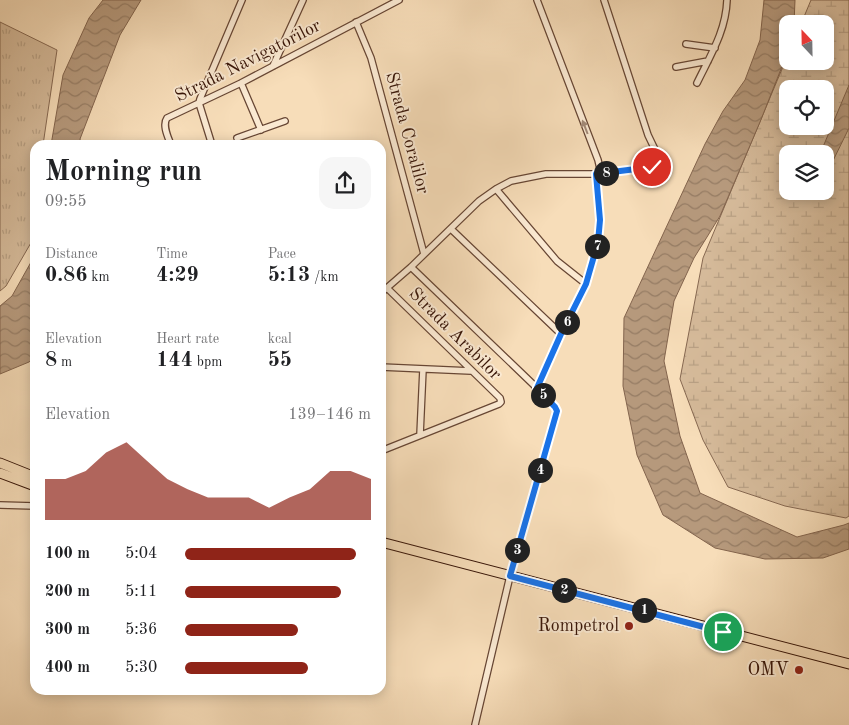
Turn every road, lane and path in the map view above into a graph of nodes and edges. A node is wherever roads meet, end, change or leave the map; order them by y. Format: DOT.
graph roads {
  1 [pos="242,0"];
  2 [pos="303,0"];
  3 [pos="399,0"];
  4 [pos="537,0"];
  5 [pos="604,0"];
  6 [pos="727,0"];
  7 [pos="356,22"];
  8 [pos="686,44"];
  9 [pos="715,48"];
  10 [pos="708,61"];
  11 [pos="273,66"];
  12 [pos="676,66"];
  13 [pos="241,83"];
  14 [pos="697,83"];
  15 [pos="199,103"];
  16 [pos="285,121"];
  17 [pos="261,130"];
  18 [pos="237,138"];
  19 [pos="170,140"];
  20 [pos="210,140"];
  21 [pos="598,174"];
  22 [pos="496,189"];
  23 [pos="451,229"];
  24 [pos="424,254"];
  25 [pos="411,267"];
  26 [pos="586,284"];
  27 [pos="387,288"];
  28 [pos="561,334"];
  29 [pos="386,368"];
  30 [pos="423,369"];
  31 [pos="471,371"];
  32 [pos="537,388"];
  33 [pos="420,435"];
  34 [pos="386,449"];
  35 [pos="0,463"];
  36 [pos="0,473"];
  37 [pos="30,478"];
  38 [pos="0,505"];
  39 [pos="30,506"];
  40 [pos="386,543"];
  41 [pos="510,576"];
  42 [pos="849,664"];
  43 [pos="475,725"];
  1 -- 15 [label="street"];
  2 -- 11 [label="street"];
  3 -- 7 [label="street, Strada Navigatorilor"];
  21 -- 4 [label="street, one-way"];
  5 -- 21 [label="street"];
  6 -- 9 [label="street"];
  7 -- 11 [label="street, Strada Navigatorilor"];
  7 -- 24 [label="street, Strada Coralilor"];
  8 -- 9 [label="street"];
  9 -- 10 [label="street"];
  10 -- 12 [label="street"];
  10 -- 14 [label="street"];
  11 -- 13 [label="street, Strada Navigatorilor"];
  13 -- 15 [label="street, Strada Navigatorilor"];
  13 -- 17 [label="street"];
  15 -- 19 [label="street, Strada Navigatorilor"];
  15 -- 20 [label="street"];
  16 -- 17 [label="street"];
  17 -- 18 [label="street"];
  21 -- 22 [label="street"];
  21 -- 26 [label="street"];
  22 -- 23 [label="street"];
  22 -- 26 [label="street"];
  23 -- 24 [label="street"];
  23 -- 28 [label="street"];
  24 -- 25 [label="street"];
  25 -- 27 [label="street"];
  25 -- 32 [label="street"];
  26 -- 28 [label="street"];
  27 -- 31 [label="street, Strada Arabilor"];
  28 -- 32 [label="street"];
  29 -- 30 [label="street"];
  30 -- 31 [label="street"];
  30 -- 33 [label="street"];
  31 -- 33 [label="street, Strada Arabilor"];
  32 -- 41 [label="street"];
  33 -- 34 [label="street"];
  35 -- 37 [label="main road"];
  36 -- 37 [label="main road"];
  38 -- 39 [label="street"];
  40 -- 41 [label="main road"];
  41 -- 42 [label="main road"];
  41 -- 43 [label="street"];
}
